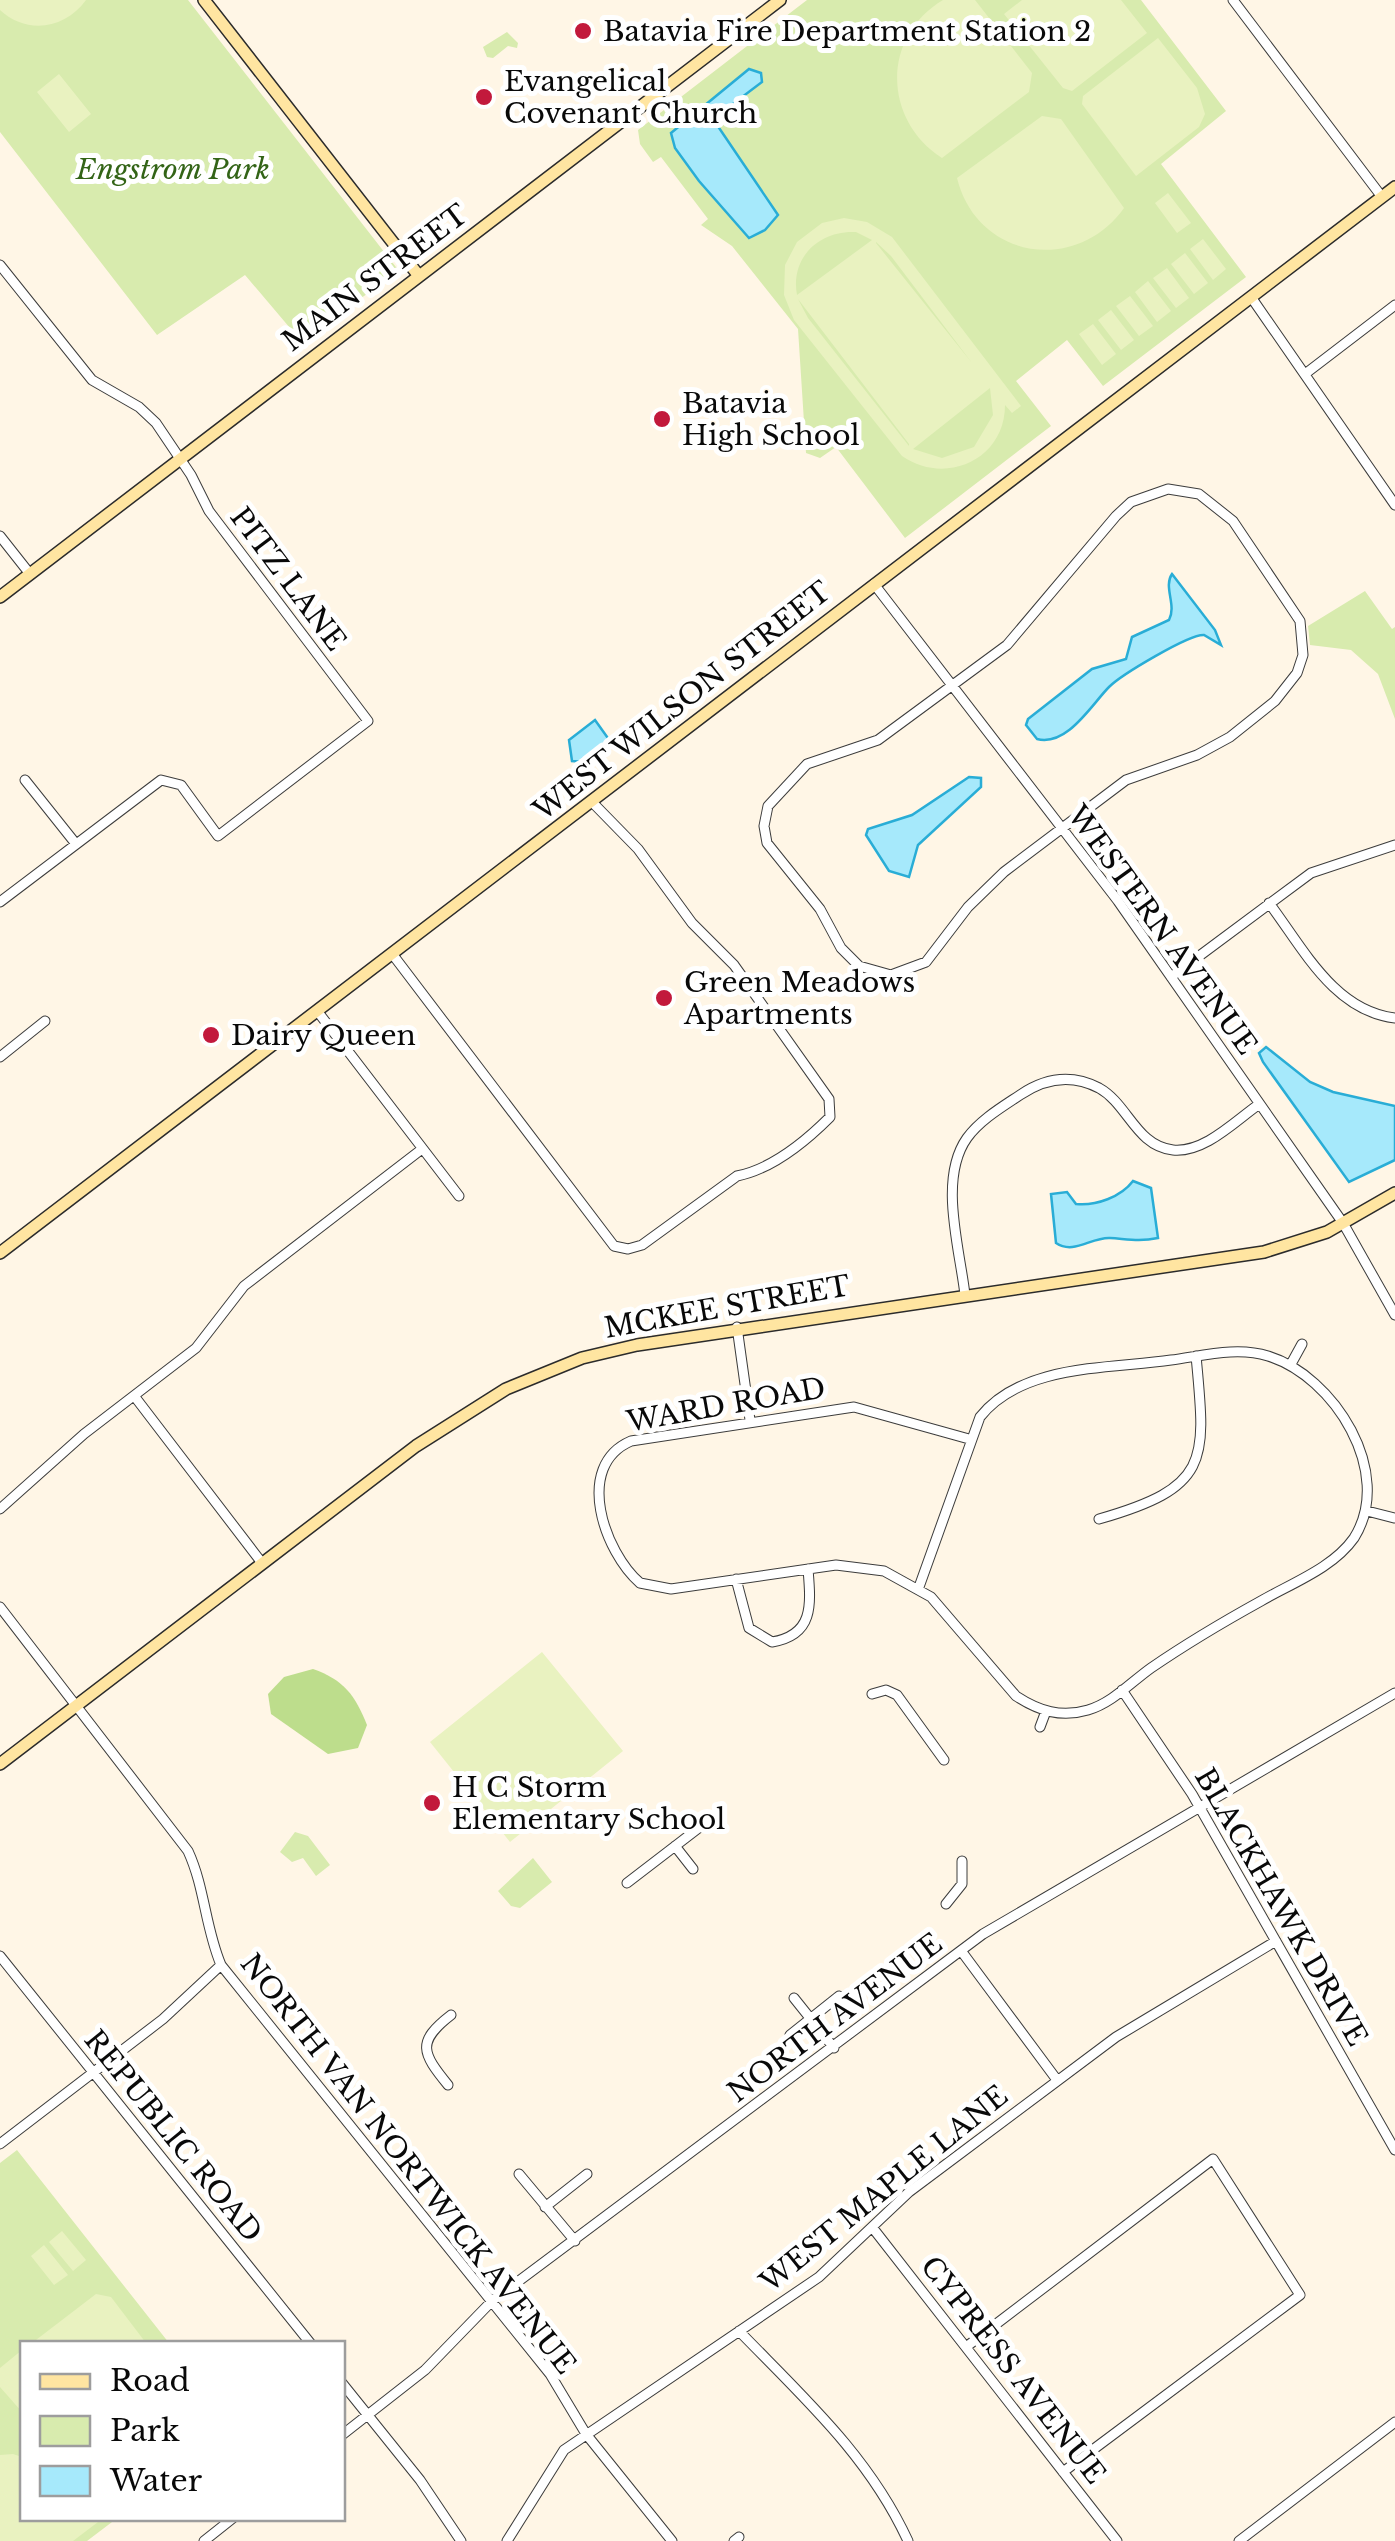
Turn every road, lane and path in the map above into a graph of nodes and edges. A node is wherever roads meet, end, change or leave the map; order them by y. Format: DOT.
graph roads {
  1 [pos="204,0"];
  2 [pos="780,0"];
  3 [pos="1233,0"];
  4 [pos="1395,187"];
  5 [pos="1382,196"];
  6 [pos="0,265"];
  7 [pos="419,276"];
  8 [pos="1251,297"];
  9 [pos="1395,306"];
  10 [pos="1304,374"];
  11 [pos="180,458"];
  12 [pos="1395,505"];
  13 [pos="0,536"];
  14 [pos="30,574"];
  15 [pos="874,584"];
  16 [pos="0,597"];
  17 [pos="953,685"];
  18 [pos="25,780"];
  19 [pos="592,802"];
  20 [pos="1062,827"];
  21 [pos="76,844"];
  22 [pos="1395,846"];
  23 [pos="0,902"];
  24 [pos="1268,904"];
  25 [pos="393,955"];
  26 [pos="1171,977"];
  27 [pos="318,1012"];
  28 [pos="1395,1018"];
  29 [pos="44,1021"];
  30 [pos="0,1057"];
  31 [pos="1258,1104"];
  32 [pos="422,1149"];
  33 [pos="1395,1193"];
  34 [pos="459,1196"];
  35 [pos="1343,1223"];
  36 [pos="0,1254"];
  37 [pos="965,1295"];
  38 [pos="1395,1316"];
  39 [pos="736,1328"];
  40 [pos="1302,1344"];
  41 [pos="1196,1356"];
  42 [pos="1291,1364"];
  43 [pos="135,1397"];
  44 [pos="750,1420"];
  45 [pos="969,1439"];
  46 [pos="0,1509"];
  47 [pos="1366,1512"];
  48 [pos="1394,1518"];
  49 [pos="1099,1519"];
  50 [pos="262,1563"];
  51 [pos="808,1569"];
  52 [pos="736,1579"];
  53 [pos="919,1587"];
  54 [pos="0,1606"];
  55 [pos="1122,1690"];
  56 [pos="1395,1693"];
  57 [pos="872,1694"];
  58 [pos="76,1705"];
  59 [pos="1046,1711"];
  60 [pos="1040,1728"];
  61 [pos="944,1760"];
  62 [pos="0,1764"];
  63 [pos="1198,1805"];
  64 [pos="713,1817"];
  65 [pos="675,1846"];
  66 [pos="962,1862"];
  67 [pos="693,1870"];
  68 [pos="627,1882"];
  69 [pos="946,1904"];
  70 [pos="1276,1942"];
  71 [pos="962,1952"];
  72 [pos="0,1956"];
  73 [pos="220,1965"];
  74 [pos="838,1996"];
  75 [pos="794,1998"];
  76 [pos="451,2016"];
  77 [pos="812,2020"];
  78 [pos="790,2035"];
  79 [pos="834,2048"];
  80 [pos="93,2072"];
  81 [pos="1058,2080"];
  82 [pos="448,2085"];
  83 [pos="0,2144"];
  84 [pos="1395,2149"];
  85 [pos="519,2174"];
  86 [pos="588,2174"];
  87 [pos="545,2206"];
  88 [pos="872,2227"];
  89 [pos="574,2241"];
  90 [pos="492,2301"];
  91 [pos="739,2331"];
  92 [pos="308,2341"];
  93 [pos="966,2346"];
  94 [pos="345,2387"];
  95 [pos="368,2416"];
  96 [pos="1395,2422"];
  97 [pos="345,2433"];
  98 [pos="586,2434"];
  99 [pos="1064,2472"];
  100 [pos="229,2521"];
  101 [pos="204,2541"];
  102 [pos="460,2541"];
  103 [pos="506,2541"];
  104 [pos="672,2541"];
  105 [pos="908,2541"];
  106 [pos="1118,2541"];
  107 [pos="1239,2541"];
  1 -- 7 [label="main road"];
  2 -- 7 [label="main road, MAIN STREET"];
  3 -- 5 [label="street"];
  4 -- 5 [label="main road, WEST WILSON STREET"];
  5 -- 8 [label="main road, WEST WILSON STREET"];
  6 -- 11 [label="street, PITZ LANE"];
  7 -- 11 [label="main road, MAIN STREET"];
  8 -- 10 [label="street"];
  8 -- 15 [label="main road, WEST WILSON STREET"];
  9 -- 10 [label="street"];
  10 -- 12 [label="street"];
  11 -- 14 [label="main road, MAIN STREET"];
  11 -- 21 [label="street, PITZ LANE"];
  13 -- 14 [label="street"];
  14 -- 16 [label="main road, MAIN STREET"];
  15 -- 17 [label="street, WESTERN AVENUE"];
  15 -- 19 [label="main road, WEST WILSON STREET"];
  17 -- 20 [label="street, WESTERN AVENUE"];
  17 -- 20 [label="street"];
  17 -- 20 [label="street"];
  18 -- 21 [label="street"];
  19 -- 25 [label="main road, WEST WILSON STREET"];
  19 -- 25 [label="street"];
  20 -- 26 [label="street, WESTERN AVENUE"];
  21 -- 23 [label="street"];
  22 -- 24 [label="street"];
  24 -- 26 [label="street"];
  24 -- 28 [label="street"];
  25 -- 27 [label="main road, WEST WILSON STREET"];
  26 -- 31 [label="street, WESTERN AVENUE"];
  27 -- 32 [label="street"];
  27 -- 36 [label="main road, WEST WILSON STREET"];
  29 -- 30 [label="street"];
  31 -- 35 [label="street, WESTERN AVENUE"];
  31 -- 37 [label="street"];
  32 -- 34 [label="street"];
  32 -- 43 [label="street"];
  33 -- 35 [label="main road, MCKEE STREET"];
  35 -- 37 [label="main road, MCKEE STREET"];
  35 -- 38 [label="street, WESTERN AVENUE"];
  37 -- 39 [label="main road, MCKEE STREET"];
  39 -- 44 [label="street"];
  39 -- 50 [label="main road, MCKEE STREET"];
  40 -- 42 [label="street"];
  41 -- 42 [label="street"];
  41 -- 45 [label="street"];
  41 -- 49 [label="street"];
  42 -- 47 [label="street"];
  43 -- 46 [label="street"];
  43 -- 50 [label="street"];
  44 -- 45 [label="street, WARD ROAD"];
  44 -- 52 [label="street, WARD ROAD"];
  45 -- 53 [label="street"];
  47 -- 48 [label="street"];
  47 -- 55 [label="street"];
  50 -- 58 [label="main road, MCKEE STREET"];
  51 -- 52 [label="street"];
  51 -- 52 [label="street"];
  51 -- 53 [label="street"];
  53 -- 59 [label="street"];
  54 -- 58 [label="street, NORTH VAN NORTWICK AVENUE"];
  55 -- 59 [label="street"];
  55 -- 63 [label="street, BLACKHAWK DRIVE"];
  56 -- 63 [label="street, NORTH AVENUE"];
  57 -- 61 [label="street"];
  58 -- 62 [label="main road, MCKEE STREET"];
  58 -- 73 [label="street, NORTH VAN NORTWICK AVENUE"];
  59 -- 60 [label="street"];
  63 -- 70 [label="street, BLACKHAWK DRIVE"];
  63 -- 71 [label="street, NORTH AVENUE"];
  64 -- 65 [label="street"];
  65 -- 67 [label="street"];
  65 -- 68 [label="street"];
  66 -- 69 [label="street"];
  70 -- 81 [label="street, WEST MAPLE LANE"];
  70 -- 84 [label="street, BLACKHAWK DRIVE"];
  71 -- 79 [label="street, NORTH AVENUE"];
  71 -- 81 [label="street"];
  72 -- 80 [label="street, REPUBLIC ROAD"];
  73 -- 80 [label="street"];
  73 -- 90 [label="street, NORTH VAN NORTWICK AVENUE"];
  74 -- 77 [label="street"];
  75 -- 77 [label="street"];
  76 -- 82 [label="street"];
  77 -- 78 [label="street"];
  77 -- 79 [label="street"];
  79 -- 89 [label="street, NORTH AVENUE"];
  80 -- 83 [label="street"];
  80 -- 92 [label="street, REPUBLIC ROAD"];
  81 -- 88 [label="street, WEST MAPLE LANE"];
  85 -- 87 [label="street"];
  86 -- 87 [label="street"];
  87 -- 89 [label="street"];
  88 -- 91 [label="street, WEST MAPLE LANE"];
  88 -- 93 [label="street, CYPRESS AVENUE"];
  89 -- 90 [label="street, NORTH AVENUE"];
  90 -- 95 [label="street, NORTH AVENUE"];
  90 -- 98 [label="street, NORTH VAN NORTWICK AVENUE"];
  91 -- 98 [label="street, WEST MAPLE LANE"];
  91 -- 105 [label="street"];
  93 -- 99 [label="street, CYPRESS AVENUE"];
  93 -- 99 [label="street"];
  94 -- 95 [label="street"];
  95 -- 97 [label="street, NORTH AVENUE"];
  95 -- 102 [label="street"];
  96 -- 107 [label="street"];
  98 -- 103 [label="street, WEST MAPLE LANE"];
  98 -- 104 [label="street, NORTH VAN NORTWICK AVENUE"];
  99 -- 106 [label="street, CYPRESS AVENUE"];
  100 -- 101 [label="street"];
}
